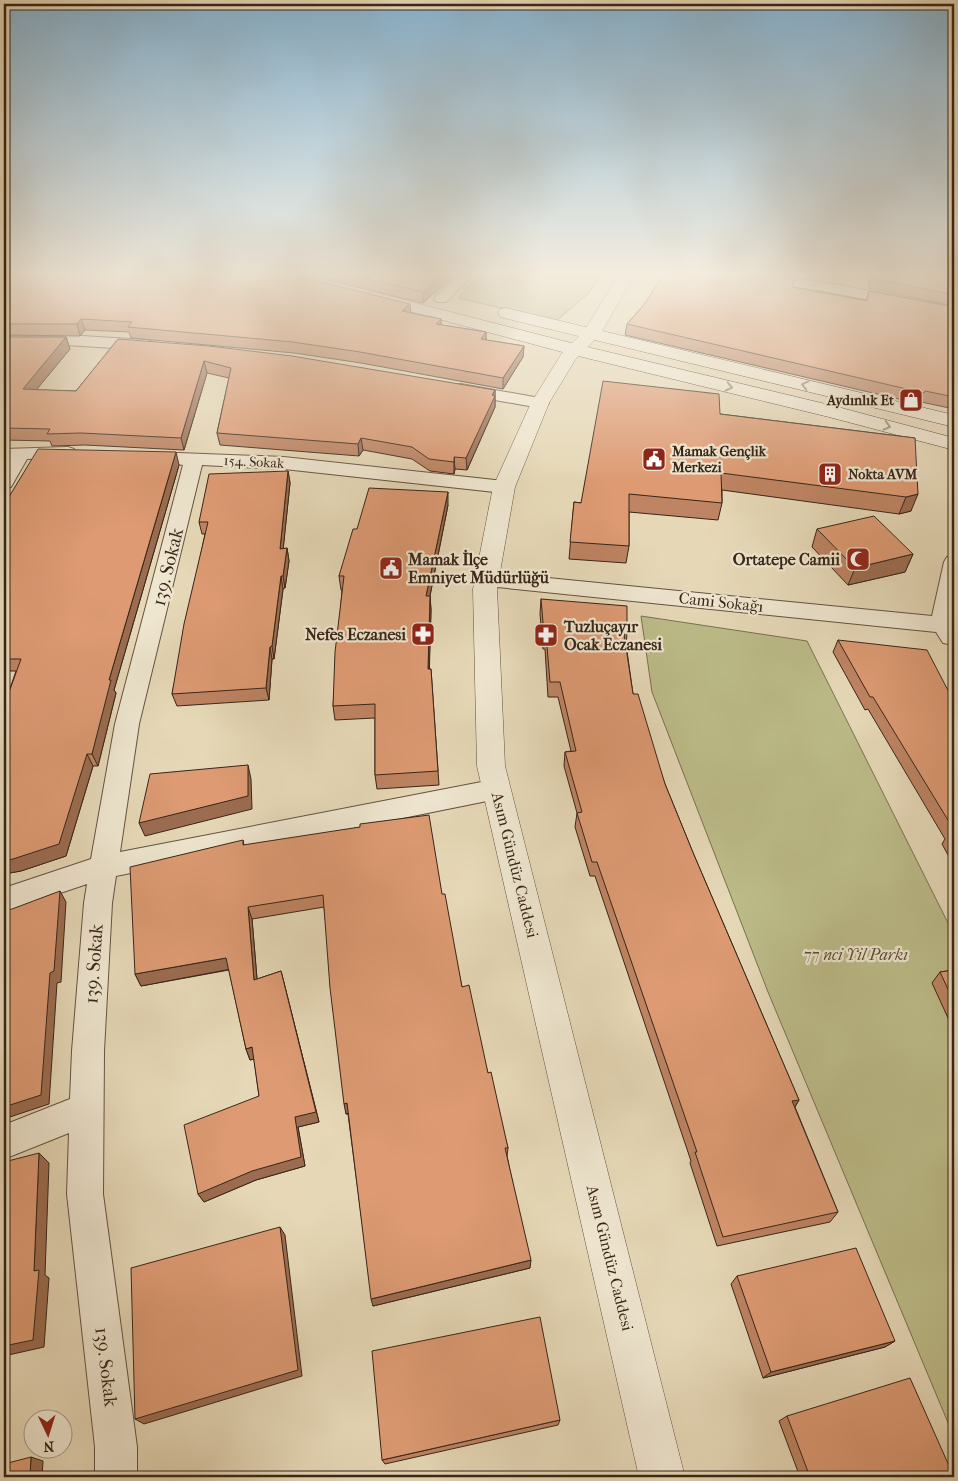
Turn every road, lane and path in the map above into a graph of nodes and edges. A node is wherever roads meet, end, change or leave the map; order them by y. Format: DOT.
graph roads {
  1 [pos="116,343"];
  2 [pos="583,343"];
  3 [pos="588,343"];
  4 [pos="589,343"];
  5 [pos="162,346"];
  6 [pos="443,386"];
  7 [pos="540,403"];
  8 [pos="954,421"];
  9 [pos="954,444"];
  10 [pos="85,453"];
  11 [pos="12,454"];
  12 [pos="165,458"];
  13 [pos="194,460"];
  14 [pos="4,483"];
  15 [pos="504,487"];
  16 [pos="954,562"];
  17 [pos="487,579"];
  18 [pos="948,625"];
  19 [pos="954,643"];
  20 [pos="496,789"];
  21 [pos="103,867"];
  22 [pos="4,900"];
  23 [pos="87,1109"];
  24 [pos="4,1142"];
  25 [pos="116,1477"];
  26 [pos="662,1477"];
  1 -- 5 [label="street"];
  2 -- 7 [label="main road, Asım Gündüz Caddesi"];
  3 -- 9 [label="main road, one-way"];
  8 -- 4 [label="main road, one-way"];
  6 -- 7 [label="street"];
  7 -- 15 [label="main road, Asım Gündüz Caddesi"];
  10 -- 11 [label="street"];
  11 -- 14 [label="street"];
  12 -- 13 [label="street, 154. Sokak"];
  13 -- 15 [label="street, 154. Sokak"];
  13 -- 21 [label="street, 139. Sokak"];
  15 -- 17 [label="main road, Asım Gündüz Caddesi"];
  16 -- 18 [label="street"];
  17 -- 18 [label="street, Cami Sokağı"];
  17 -- 20 [label="main road, Asım Gündüz Caddesi"];
  18 -- 19 [label="street"];
  20 -- 21 [label="street"];
  20 -- 26 [label="main road, Asım Gündüz Caddesi"];
  21 -- 22 [label="street"];
  21 -- 23 [label="street, 139. Sokak"];
  23 -- 24 [label="street"];
  23 -- 25 [label="street, 139. Sokak"];
}
